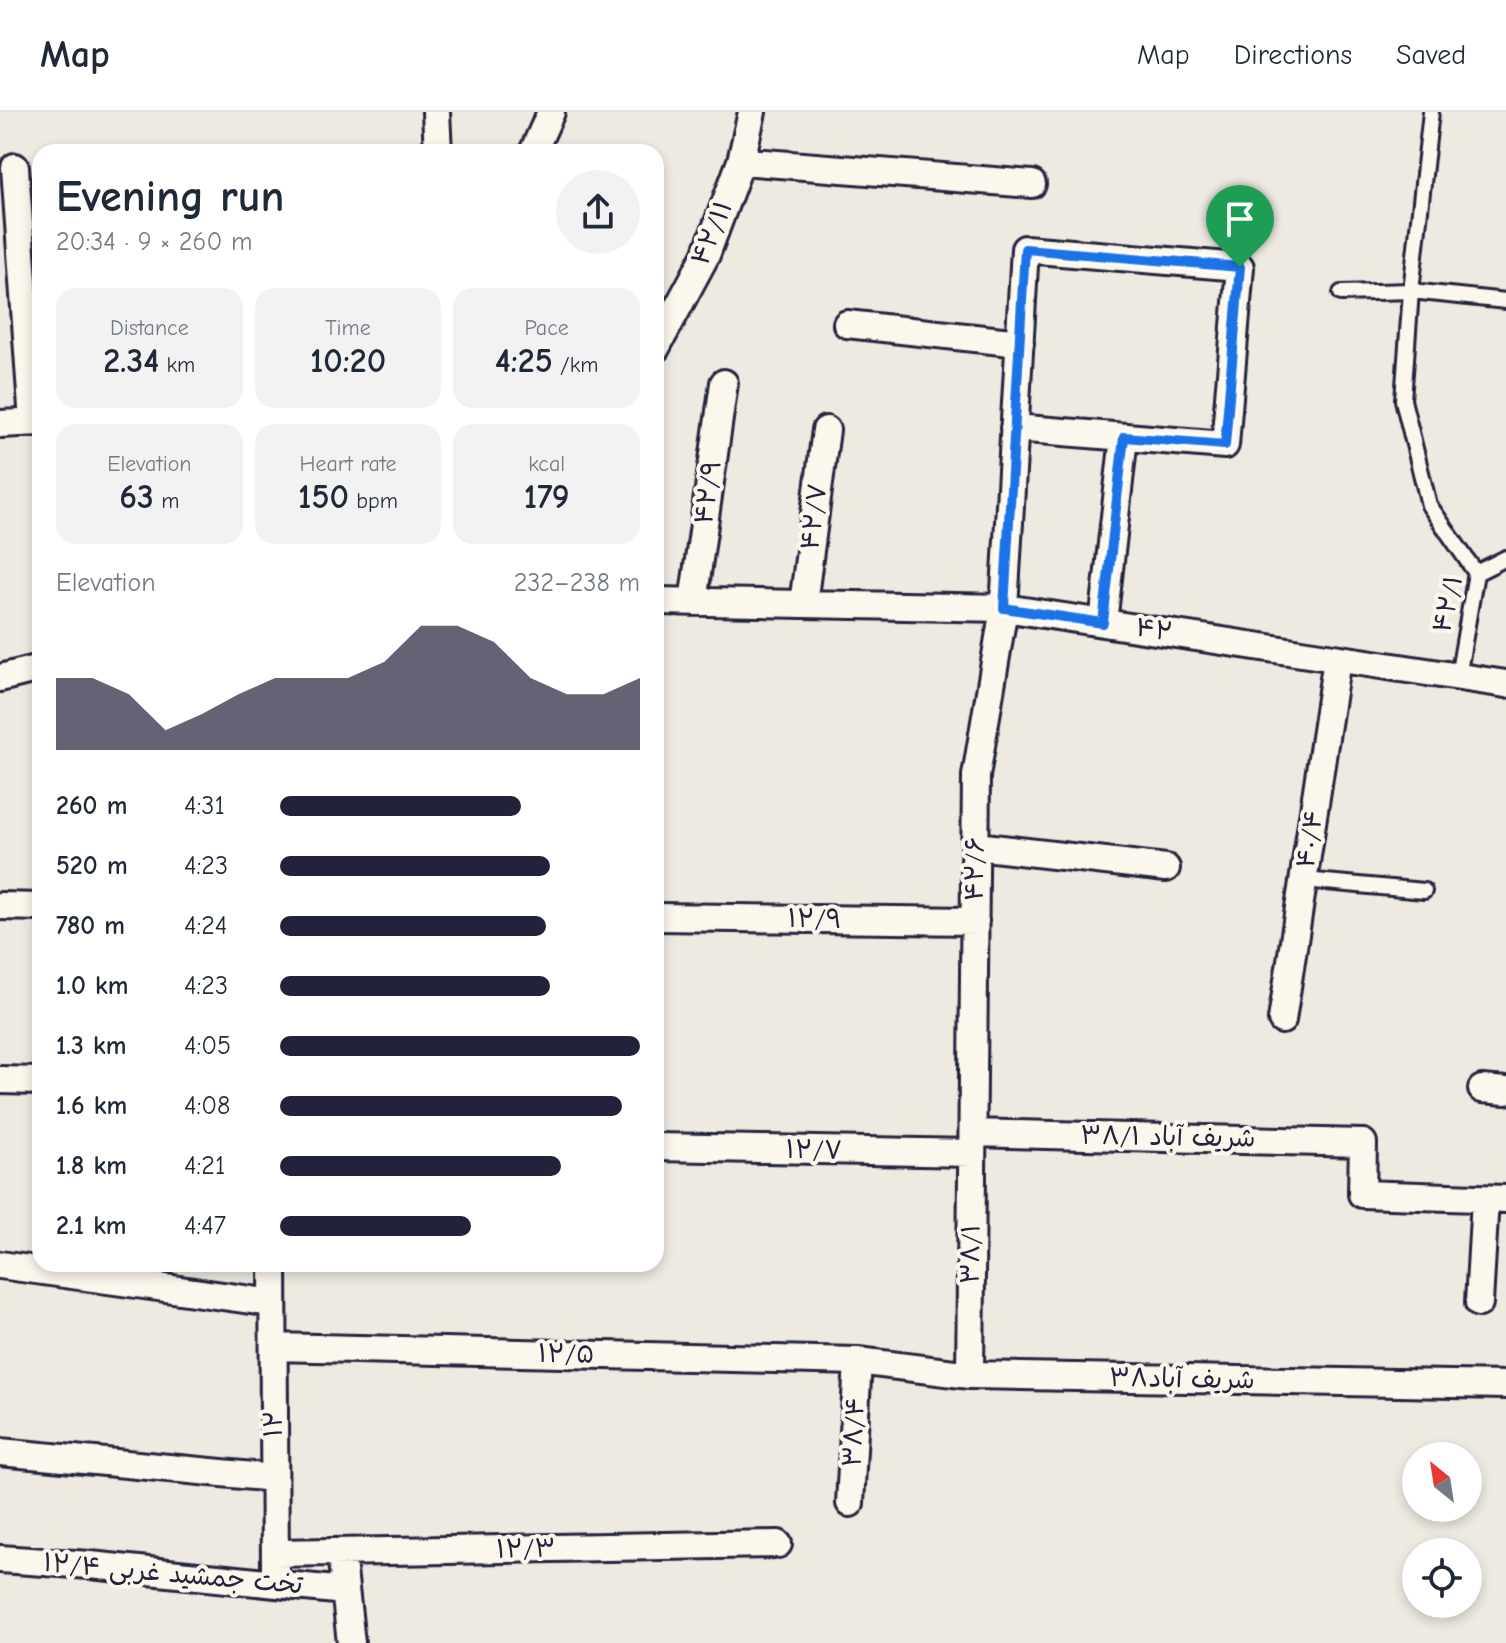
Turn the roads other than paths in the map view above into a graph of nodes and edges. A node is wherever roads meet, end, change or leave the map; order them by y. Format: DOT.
graph roads {
  1 [pos="436,112"];
  2 [pos="551,112"];
  3 [pos="752,112"];
  4 [pos="1431,112"];
  5 [pos="438,144"];
  6 [pos="537,144"];
  7 [pos="741,161"];
  8 [pos="15,167"];
  9 [pos="1032,184"];
  10 [pos="1411,291"];
  11 [pos="1341,293"];
  12 [pos="1506,301"];
  13 [pos="847,324"];
  14 [pos="664,333"];
  15 [pos="1020,343"];
  16 [pos="32,373"];
  17 [pos="724,383"];
  18 [pos="32,422"];
  19 [pos="0,424"];
  20 [pos="1014,428"];
  21 [pos="826,430"];
  22 [pos="1124,437"];
  23 [pos="1506,558"];
  24 [pos="1476,573"];
  25 [pos="664,601"];
  26 [pos="693,602"];
  27 [pos="803,604"];
  28 [pos="1004,608"];
  29 [pos="1103,623"];
  30 [pos="1337,659"];
  31 [pos="32,670"];
  32 [pos="1458,677"];
  33 [pos="0,678"];
  34 [pos="1506,684"];
  35 [pos="976,846"];
  36 [pos="1166,868"];
  37 [pos="1304,880"];
  38 [pos="1424,891"];
  39 [pos="0,906"];
  40 [pos="32,907"];
  41 [pos="664,917"];
  42 [pos="975,921"];
  43 [pos="1282,1020"];
  44 [pos="0,1080"];
  45 [pos="32,1081"];
  46 [pos="972,1143"];
  47 [pos="664,1147"];
  48 [pos="1496,1199"];
  49 [pos="0,1265"];
  50 [pos="32,1269"];
  51 [pos="50,1272"];
  52 [pos="273,1272"];
  53 [pos="273,1303"];
  54 [pos="1479,1303"];
  55 [pos="274,1347"];
  56 [pos="858,1361"];
  57 [pos="970,1375"];
  58 [pos="1506,1385"];
  59 [pos="0,1452"];
  60 [pos="274,1478"];
  61 [pos="850,1503"];
  62 [pos="778,1544"];
  63 [pos="341,1552"];
  64 [pos="275,1553"];
  65 [pos="0,1559"];
  66 [pos="275,1583"];
  67 [pos="345,1591"];
  68 [pos="351,1643"];
  1 -- 5 [label="street"];
  2 -- 6 [label="street"];
  3 -- 7 [label="street, ۴۲/۱۱"];
  4 -- 10 [label="lane"];
  7 -- 9 [label="street"];
  7 -- 14 [label="street, ۴۲/۱۱"];
  8 -- 16 [label="street"];
  10 -- 11 [label="lane"];
  10 -- 12 [label="lane"];
  10 -- 24 [label="lane"];
  13 -- 15 [label="street"];
  15 -- 20 [label="street, ۴۲/۶"];
  15 -- 22 [label="street, ۴۲/۶"];
  17 -- 26 [label="street, ۴۲/۹"];
  18 -- 19 [label="street"];
  20 -- 22 [label="street"];
  20 -- 28 [label="street, ۴۲/۶"];
  21 -- 27 [label="street, ۴۲/۷"];
  22 -- 29 [label="street"];
  23 -- 24 [label="lane, ۴۲/۱"];
  24 -- 32 [label="lane, ۴۲/۱"];
  25 -- 26 [label="street, ۴۲"];
  26 -- 27 [label="street, ۴۲"];
  27 -- 28 [label="street, ۴۲"];
  28 -- 29 [label="street, ۴۲"];
  28 -- 35 [label="street, ۴۲/۶"];
  29 -- 30 [label="street, ۴۲"];
  30 -- 32 [label="street, ۴۲"];
  30 -- 37 [label="street, ۴۰/۴"];
  31 -- 33 [label="street"];
  32 -- 34 [label="street, ۴۲"];
  35 -- 36 [label="street"];
  35 -- 42 [label="street, ۴۲/۶"];
  37 -- 38 [label="lane"];
  37 -- 43 [label="street, ۴۰/۴"];
  39 -- 40 [label="street"];
  41 -- 42 [label="street, ۱۲/۹"];
  42 -- 46 [label="street, ۴۲/۶"];
  44 -- 45 [label="street"];
  46 -- 47 [label="street, ۱۲/۷"];
  46 -- 48 [label="street, ۳۸/۱ شریف آباد"];
  46 -- 57 [label="street, ۳۸/۱"];
  48 -- 54 [label="street"];
  49 -- 50 [label="street"];
  51 -- 53 [label="street"];
  52 -- 53 [label="street, ۱۲"];
  53 -- 55 [label="street, ۱۲"];
  55 -- 56 [label="street, ۱۲/۵"];
  55 -- 60 [label="street, ۱۲"];
  56 -- 57 [label="street, شریف آباد۳۸"];
  56 -- 61 [label="street, ۳۸/۴"];
  57 -- 58 [label="street, شریف آباد۳۸"];
  59 -- 60 [label="street"];
  60 -- 64 [label="street, ۱۲"];
  62 -- 63 [label="street, ۱۲/۳"];
  63 -- 64 [label="street, ۱۲/۳"];
  63 -- 67 [label="street"];
  64 -- 66 [label="street, ۱۲"];
  65 -- 66 [label="street, تخت جمشید غربی ۱۲/۴"];
  66 -- 67 [label="street, تخت جمشید غربی ۱۲/۴"];
  67 -- 68 [label="street"];
}
